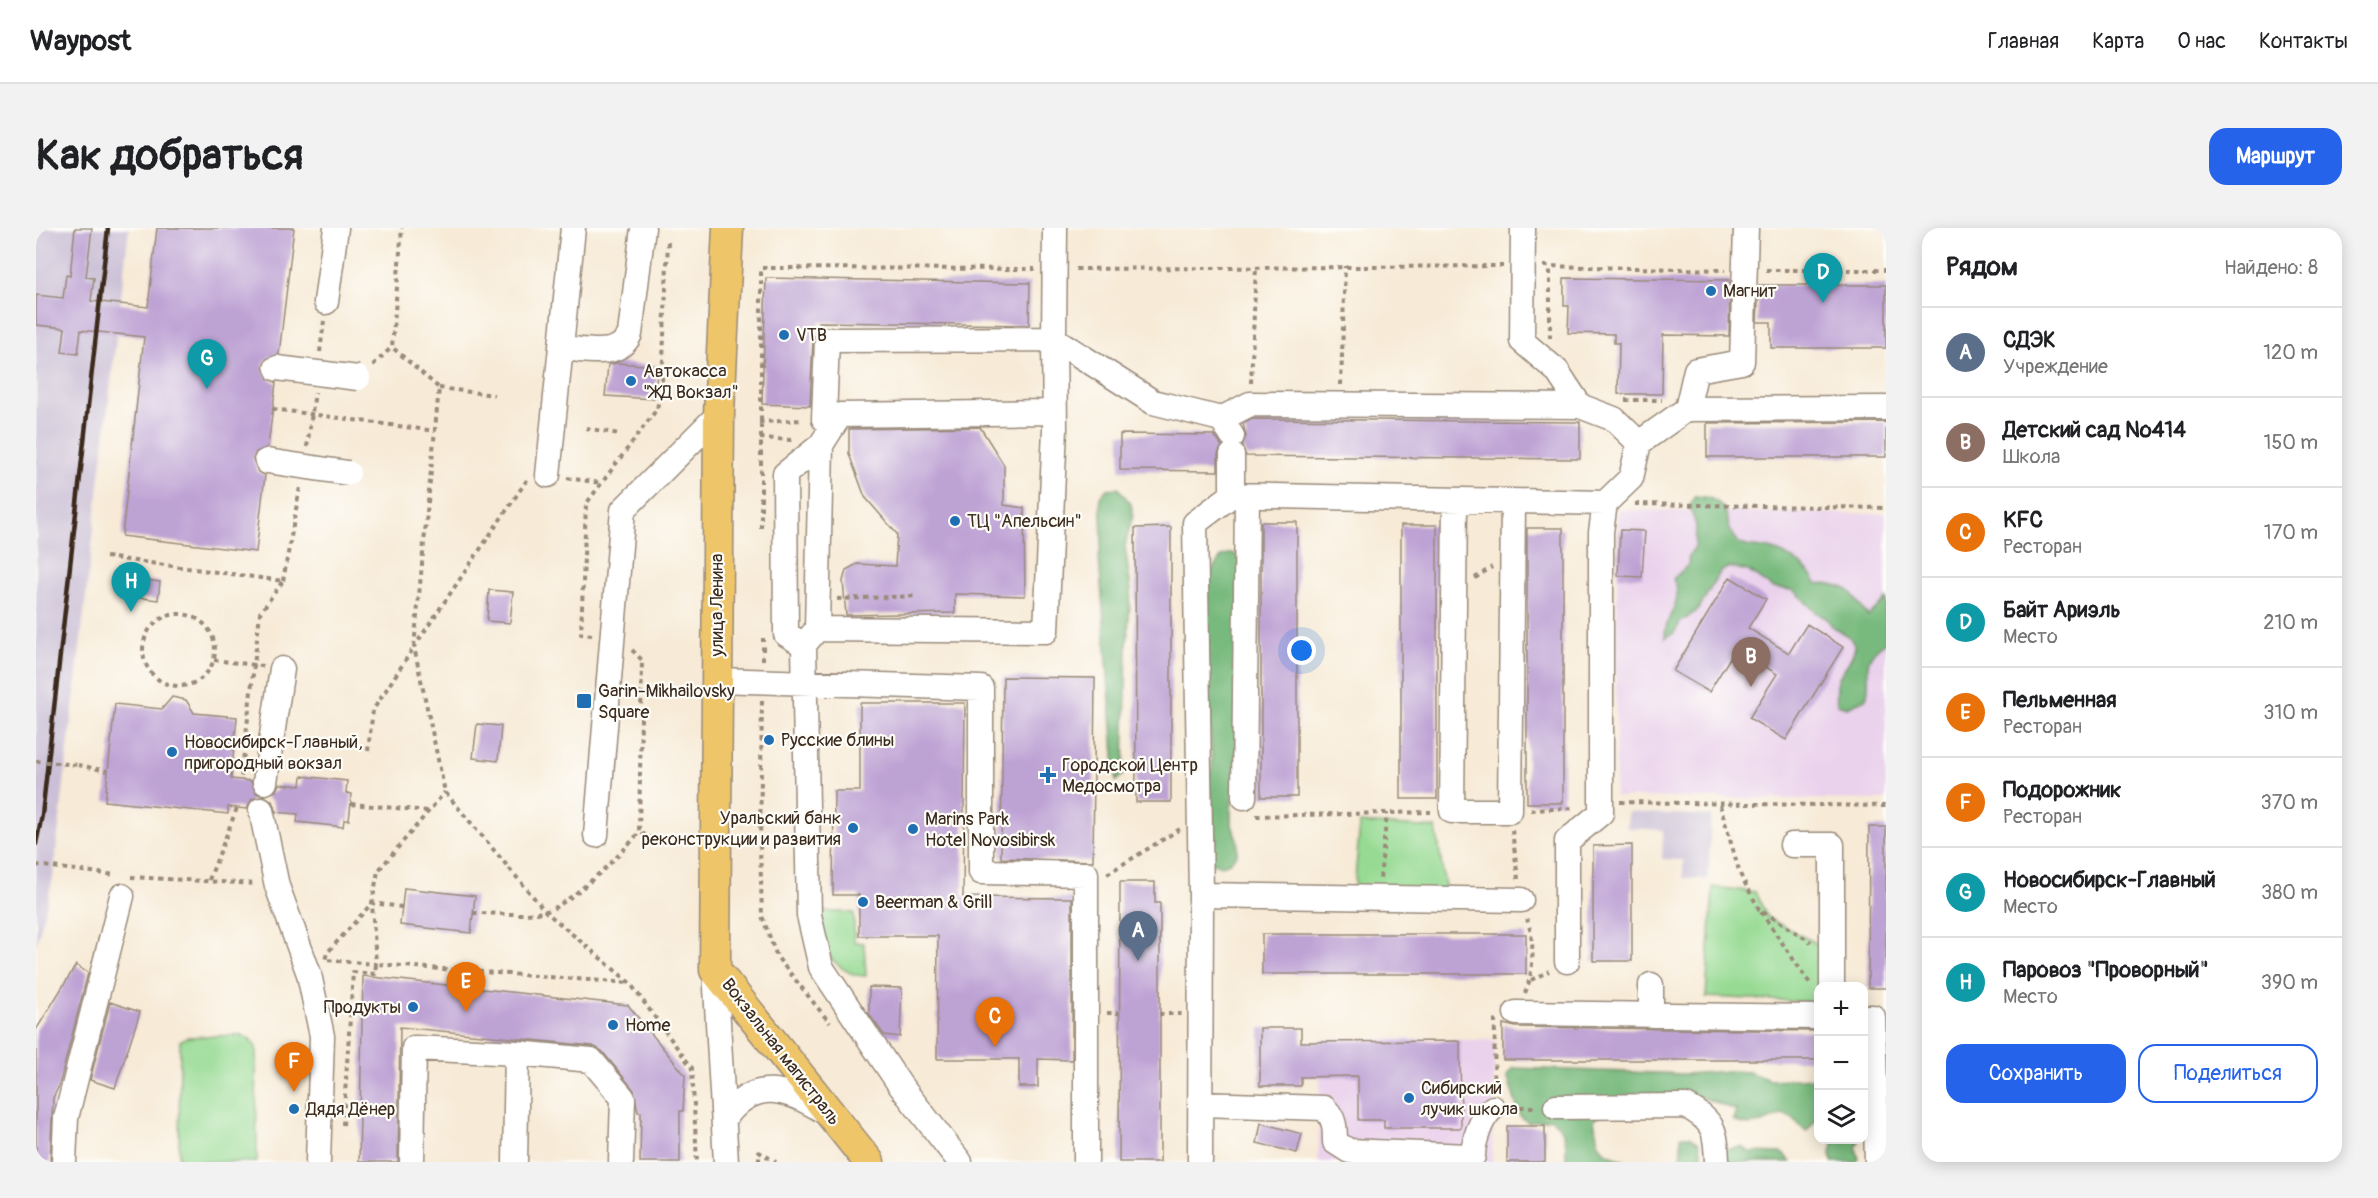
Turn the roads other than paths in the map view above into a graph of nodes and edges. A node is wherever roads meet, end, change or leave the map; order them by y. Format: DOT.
graph roads {
  1 [pos="336,228"];
  2 [pos="573,228"];
  3 [pos="643,228"];
  4 [pos="728,228"];
  5 [pos="1055,228"];
  6 [pos="1523,228"];
  7 [pos="1746,228"];
  8 [pos="326,302"];
  9 [pos="1054,339"];
  10 [pos="561,348"];
  11 [pos="277,368"];
  12 [pos="358,378"];
  13 [pos="1688,405"];
  14 [pos="1580,406"];
  15 [pos="1886,408"];
  16 [pos="1053,412"];
  17 [pos="719,414"];
  18 [pos="824,418"];
  19 [pos="1228,436"];
  20 [pos="1640,443"];
  21 [pos="821,445"];
  22 [pos="267,461"];
  23 [pos="348,473"];
  24 [pos="548,476"];
  25 [pos="1240,495"];
  26 [pos="1455,500"];
  27 [pos="1513,501"];
  28 [pos="1605,503"];
  29 [pos="810,637"];
  30 [pos="282,669"];
  31 [pos="717,680"];
  32 [pos="805,682"];
  33 [pos="253,781"];
  34 [pos="1245,806"];
  35 [pos="261,810"];
  36 [pos="596,835"];
  37 [pos="1792,844"];
  38 [pos="1201,895"];
  39 [pos="122,896"];
  40 [pos="1521,900"];
  41 [pos="1566,961"];
  42 [pos="716,970"];
  43 [pos="1824,982"];
  44 [pos="1651,985"];
  45 [pos="1516,1013"];
  46 [pos="1650,1015"];
  47 [pos="1814,1017"];
  48 [pos="1868,1017"];
  49 [pos="517,1053"];
  50 [pos="1200,1104"];
  51 [pos="1556,1107"];
  52 [pos="1498,1108"];
  53 [pos="831,1116"];
  54 [pos="724,1119"];
  55 [pos="64,1162"];
  56 [pos="318,1162"];
  57 [pos="412,1162"];
  58 [pos="515,1162"];
  59 [pos="621,1162"];
  60 [pos="726,1162"];
  61 [pos="869,1162"];
  62 [pos="960,1162"];
  63 [pos="1086,1162"];
  64 [pos="1200,1162"];
  65 [pos="1717,1162"];
  66 [pos="1877,1162"];
  1 -- 8 [label="street"];
  2 -- 10 [label="street"];
  3 -- 10 [label="street"];
  4 -- 17 [label="main road, улица Ленина"];
  5 -- 9 [label="street"];
  6 -- 14 [label="street"];
  7 -- 13 [label="street"];
  9 -- 16 [label="street"];
  9 -- 18 [label="street"];
  9 -- 19 [label="street"];
  10 -- 24 [label="street"];
  11 -- 12 [label="street, bridge"];
  13 -- 15 [label="street"];
  13 -- 20 [label="street"];
  14 -- 19 [label="street"];
  14 -- 20 [label="street"];
  16 -- 21 [label="street"];
  16 -- 29 [label="street"];
  17 -- 31 [label="main road, улица Ленина"];
  17 -- 36 [label="street"];
  19 -- 25 [label="street"];
  20 -- 28 [label="street"];
  21 -- 29 [label="street"];
  21 -- 29 [label="street"];
  22 -- 23 [label="street, bridge"];
  25 -- 26 [label="street"];
  25 -- 34 [label="street"];
  25 -- 38 [label="street"];
  26 -- 27 [label="street"];
  26 -- 27 [label="street"];
  27 -- 28 [label="street"];
  28 -- 41 [label="street"];
  29 -- 32 [label="street"];
  30 -- 33 [label="street"];
  31 -- 32 [label="street"];
  31 -- 42 [label="main road, улица Ленина"];
  32 -- 62 [label="street"];
  32 -- 63 [label="street"];
  35 -- 56 [label="street"];
  37 -- 43 [label="street"];
  38 -- 40 [label="street"];
  38 -- 50 [label="street"];
  39 -- 55 [label="street"];
  42 -- 53 [label="main road, Вокзальная магистраль"];
  42 -- 54 [label="street, улица Ленина"];
  44 -- 46 [label="street"];
  45 -- 46 [label="street"];
  46 -- 47 [label="street"];
  48 -- 66 [label="street"];
  49 -- 57 [label="street"];
  49 -- 58 [label="street"];
  49 -- 59 [label="street"];
  50 -- 52 [label="street"];
  50 -- 64 [label="street"];
  51 -- 65 [label="street"];
  53 -- 54 [label="street"];
  53 -- 61 [label="main road, Вокзальная магистраль"];
  54 -- 60 [label="street, улица Ленина"];
}
